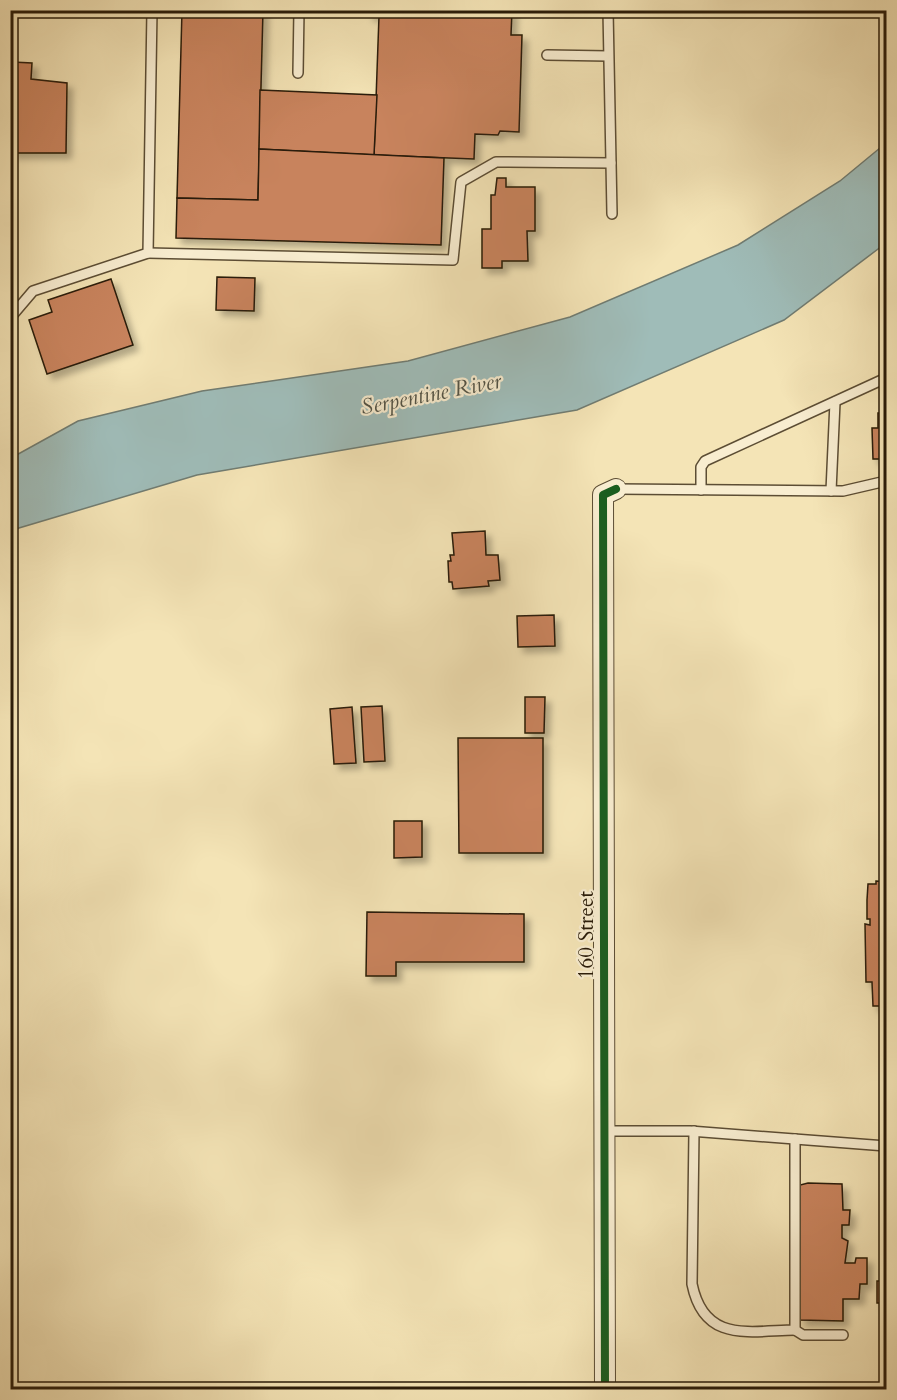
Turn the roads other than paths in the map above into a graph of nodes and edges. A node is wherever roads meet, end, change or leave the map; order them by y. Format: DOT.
graph roads {
  1 [pos="152,10"];
  2 [pos="299,10"];
  3 [pos="608,10"];
  4 [pos="547,55"];
  5 [pos="608,56"];
  6 [pos="298,73"];
  7 [pos="611,163"];
  8 [pos="612,214"];
  9 [pos="148,254"];
  10 [pos="10,318"];
  11 [pos="886,378"];
  12 [pos="835,402"];
  13 [pos="886,481"];
  14 [pos="616,489"];
  15 [pos="701,490"];
  16 [pos="831,491"];
  17 [pos="604,1131"];
  18 [pos="694,1131"];
  19 [pos="795,1139"];
  20 [pos="886,1146"];
  21 [pos="795,1330"];
  22 [pos="843,1335"];
  23 [pos="605,1389"];
  1 -- 9 [label="lane"];
  2 -- 6 [label="lane"];
  3 -- 5 [label="lane"];
  4 -- 5 [label="lane"];
  5 -- 7 [label="lane"];
  7 -- 8 [label="lane"];
  7 -- 9 [label="lane"];
  9 -- 10 [label="lane"];
  11 -- 12 [label="lane"];
  12 -- 15 [label="lane"];
  12 -- 16 [label="lane"];
  13 -- 16 [label="lane"];
  14 -- 15 [label="lane"];
  14 -- 17 [label="street, 160 Street"];
  15 -- 16 [label="lane"];
  17 -- 18 [label="lane"];
  17 -- 23 [label="street, 160 Street"];
  18 -- 19 [label="lane"];
  18 -- 21 [label="lane"];
  19 -- 20 [label="lane"];
  19 -- 21 [label="lane"];
  21 -- 22 [label="lane"];
}
